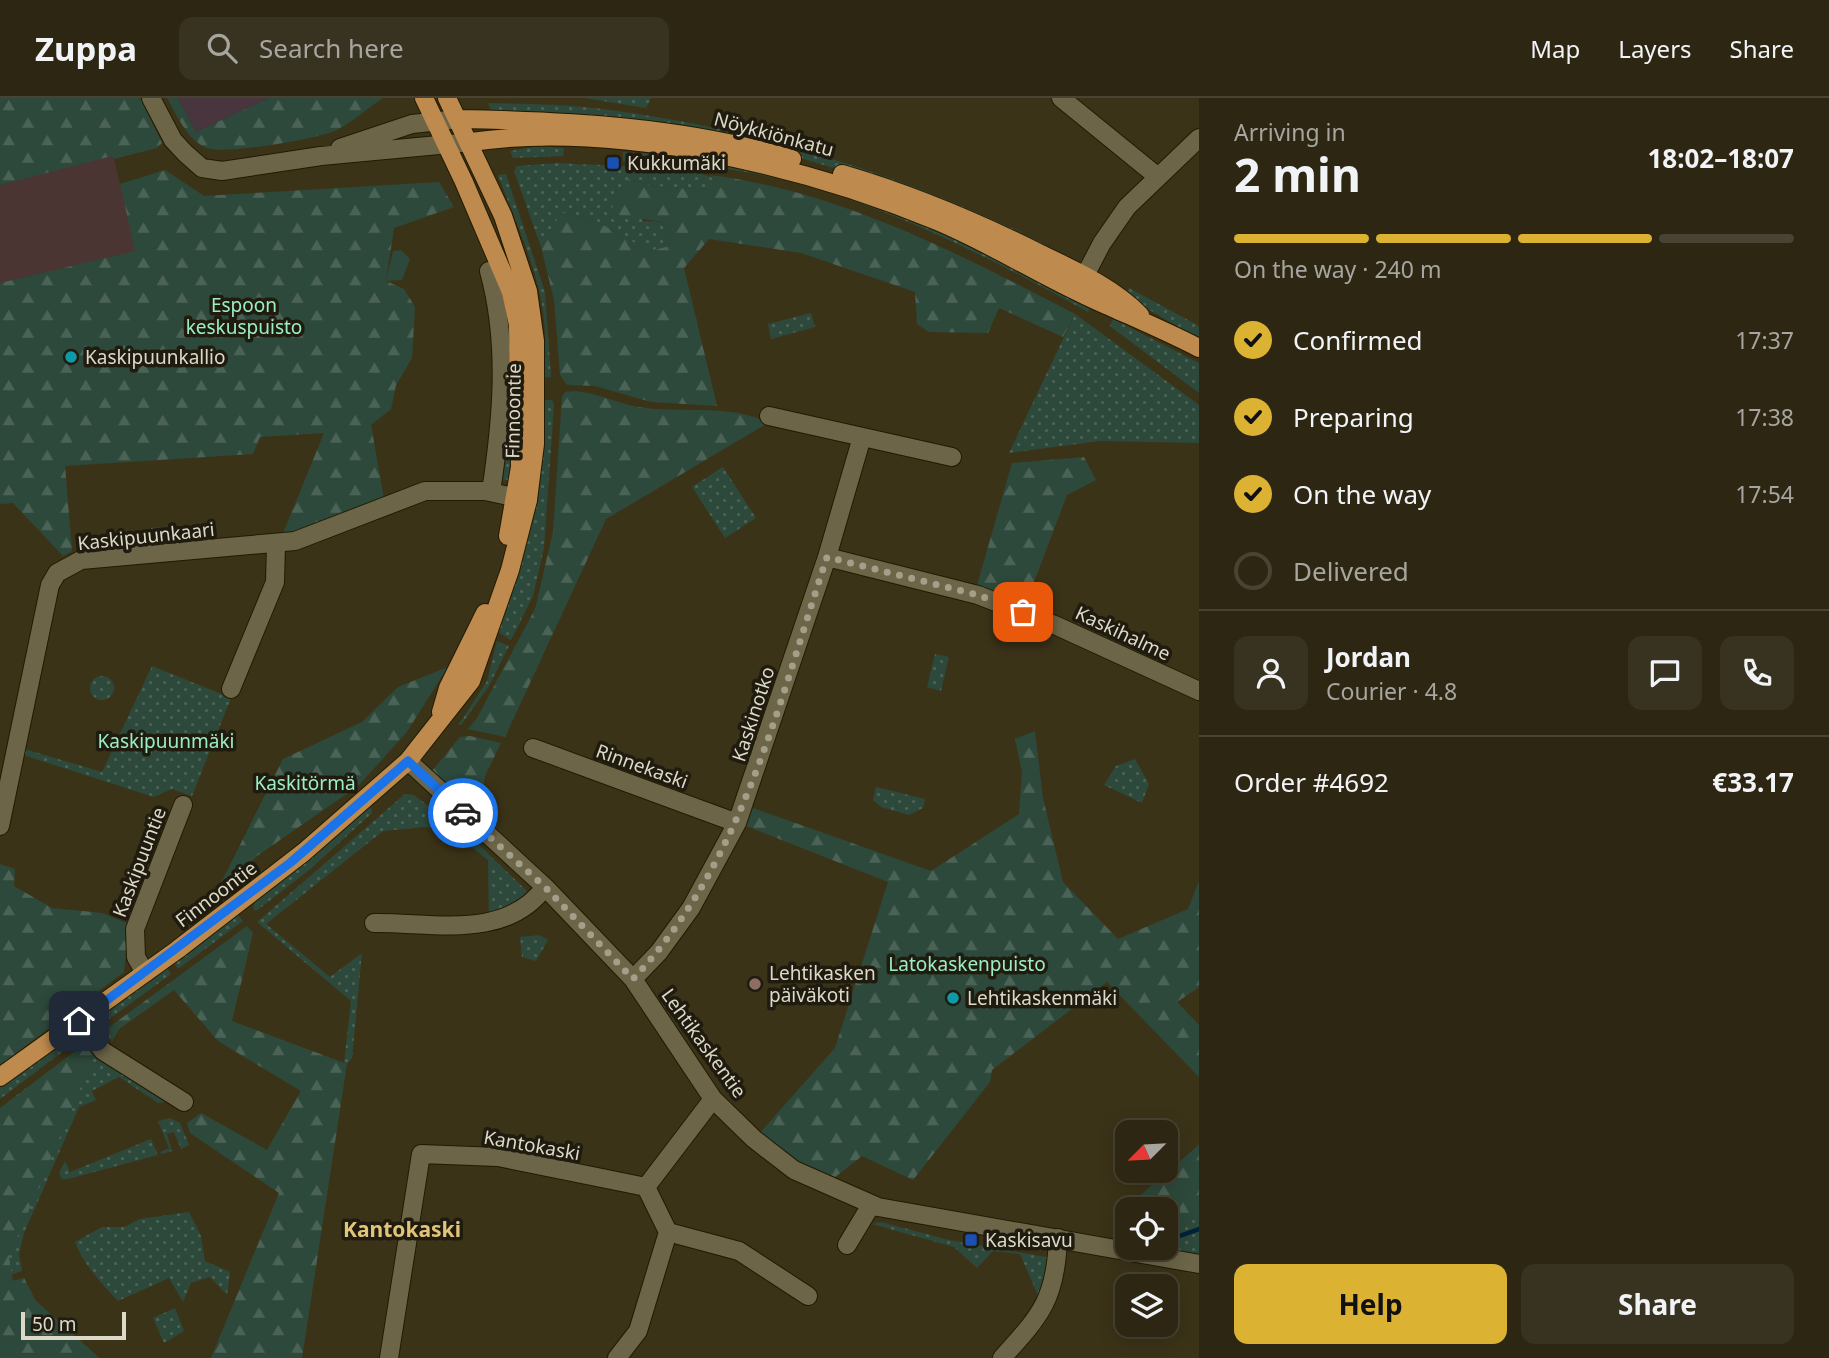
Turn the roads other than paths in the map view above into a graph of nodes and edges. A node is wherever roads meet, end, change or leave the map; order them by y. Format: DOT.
graph roads {
  1 [pos="150,98"];
  2 [pos="424,98"];
  3 [pos="447,98"];
  4 [pos="1061,98"];
  5 [pos="459,119"];
  6 [pos="435,121"];
  7 [pos="1199,138"];
  8 [pos="471,142"];
  9 [pos="446,144"];
  10 [pos="321,156"];
  11 [pos="1157,177"];
  12 [pos="489,271"];
  13 [pos="1081,283"];
  14 [pos="1199,348"];
  15 [pos="769,416"];
  16 [pos="862,438"];
  17 [pos="952,457"];
  18 [pos="491,492"];
  19 [pos="522,499"];
  20 [pos="276,545"];
  21 [pos="827,557"];
  22 [pos="231,689"];
  23 [pos="1199,691"];
  24 [pos="533,748"];
  25 [pos="408,761"];
  26 [pos="183,805"];
  27 [pos="737,823"];
  28 [pos="0,826"];
  29 [pos="545,887"];
  30 [pos="374,923"];
  31 [pos="145,973"];
  32 [pos="633,979"];
  33 [pos="79,1021"];
  34 [pos="0,1077"];
  35 [pos="713,1099"];
  36 [pos="184,1102"];
  37 [pos="646,1187"];
  38 [pos="871,1205"];
  39 [pos="668,1232"];
  40 [pos="1058,1238"];
  41 [pos="847,1245"];
  42 [pos="1199,1264"];
  43 [pos="808,1296"];
  44 [pos="389,1358"];
  45 [pos="617,1358"];
  46 [pos="1002,1358"];
  1 -- 10 [label="street, Nöykkiönkatu"];
  2 -- 6 [label="main road, Finnoontie"];
  3 -- 5 [label="main road, Finnoontie"];
  4 -- 11 [label="street"];
  5 -- 6 [label="street, Nöykkiönkatu"];
  5 -- 8 [label="main road, Finnoontie"];
  5 -- 13 [label="main road, Nöykkiönkatu"];
  6 -- 9 [label="main road, Finnoontie"];
  6 -- 10 [label="street, Nöykkiönkatu"];
  7 -- 11 [label="street"];
  8 -- 9 [label="street, Nöykkiönkatu"];
  8 -- 13 [label="main road, Nöykkiönkatu"];
  8 -- 19 [label="main road, Finnoontie"];
  9 -- 10 [label="street, Nöykkiönkatu"];
  9 -- 19 [label="main road, Finnoontie"];
  11 -- 13 [label="street"];
  12 -- 18 [label="street"];
  13 -- 14 [label="main road, Nöykkiönkatu"];
  15 -- 16 [label="street"];
  16 -- 17 [label="street"];
  16 -- 21 [label="street, Kaskinotko"];
  18 -- 19 [label="street, Kaskipuunkaari"];
  18 -- 20 [label="street, Kaskipuunkaari"];
  19 -- 25 [label="main road, Finnoontie"];
  20 -- 22 [label="street"];
  20 -- 28 [label="street, Kaskipuunkaari"];
  21 -- 23 [label="street, Kaskihalme"];
  21 -- 27 [label="street, Kaskinotko"];
  24 -- 27 [label="street, Rinnekaski"];
  25 -- 29 [label="street, Lehtikaskentie"];
  25 -- 31 [label="main road, Finnoontie"];
  26 -- 31 [label="street, Kaskipuuntie"];
  27 -- 32 [label="street, Kaskinotko"];
  29 -- 30 [label="street"];
  29 -- 32 [label="street, Lehtikaskentie"];
  31 -- 33 [label="main road, Finnoontie"];
  32 -- 35 [label="street, Lehtikaskentie"];
  33 -- 34 [label="main road, Finnoontie"];
  33 -- 36 [label="street"];
  35 -- 37 [label="street"];
  35 -- 38 [label="street, Lehtikaskentie"];
  37 -- 39 [label="street"];
  37 -- 44 [label="street, Kantokaski"];
  38 -- 40 [label="street, Lehtikaskentie"];
  38 -- 41 [label="street"];
  39 -- 43 [label="street"];
  39 -- 45 [label="street"];
  40 -- 42 [label="street, Lehtikaskentie"];
  40 -- 46 [label="street"];
}
